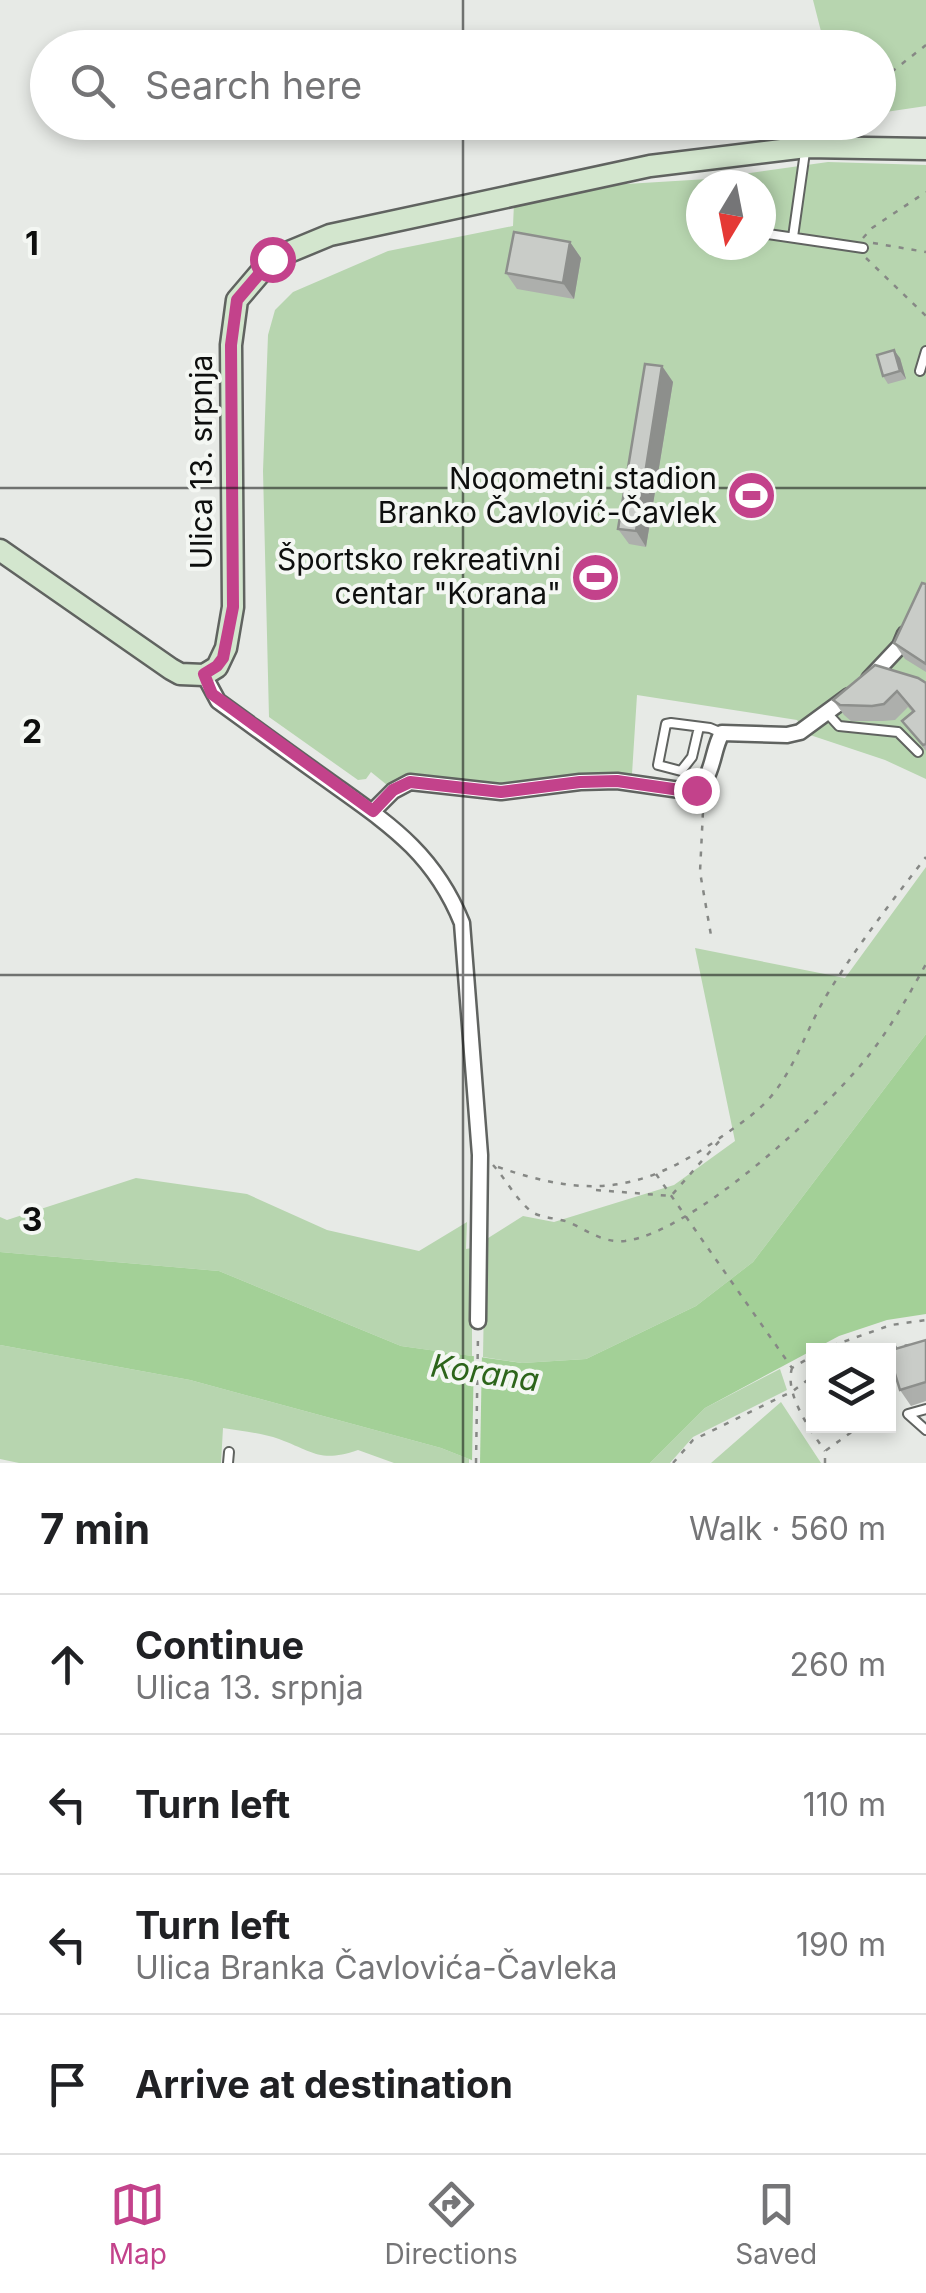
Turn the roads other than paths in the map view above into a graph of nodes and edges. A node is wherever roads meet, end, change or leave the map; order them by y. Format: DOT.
graph roads {
  1 [pos="806,147"];
  2 [pos="926,149"];
  3 [pos="776,235"];
  4 [pos="794,238"];
  5 [pos="862,248"];
  6 [pos="926,351"];
  7 [pos="920,371"];
  8 [pos="0,550"];
  9 [pos="914,613"];
  10 [pos="204,674"];
  11 [pos="828,714"];
  12 [pos="699,726"];
  13 [pos="722,734"];
  14 [pos="918,752"];
  15 [pos="373,811"];
  16 [pos="478,1321"];
  17 [pos="926,1409"];
  18 [pos="926,1430"];
  19 [pos="228,1452"];
  20 [pos="228,1463"];
  1 -- 2 [label="street, Ulica 13. srpnja"];
  1 -- 4 [label="lane"];
  1 -- 10 [label="street, Ulica 13. srpnja"];
  3 -- 4 [label="lane"];
  4 -- 5 [label="lane"];
  6 -- 7 [label="lane"];
  8 -- 10 [label="street"];
  9 -- 11 [label="street"];
  10 -- 15 [label="street"];
  11 -- 13 [label="street"];
  11 -- 14 [label="lane"];
  12 -- 12 [label="lane"];
  12 -- 13 [label="lane"];
  13 -- 15 [label="street"];
  15 -- 16 [label="street"];
  17 -- 18 [label="lane"];
  19 -- 20 [label="lane"];
}
